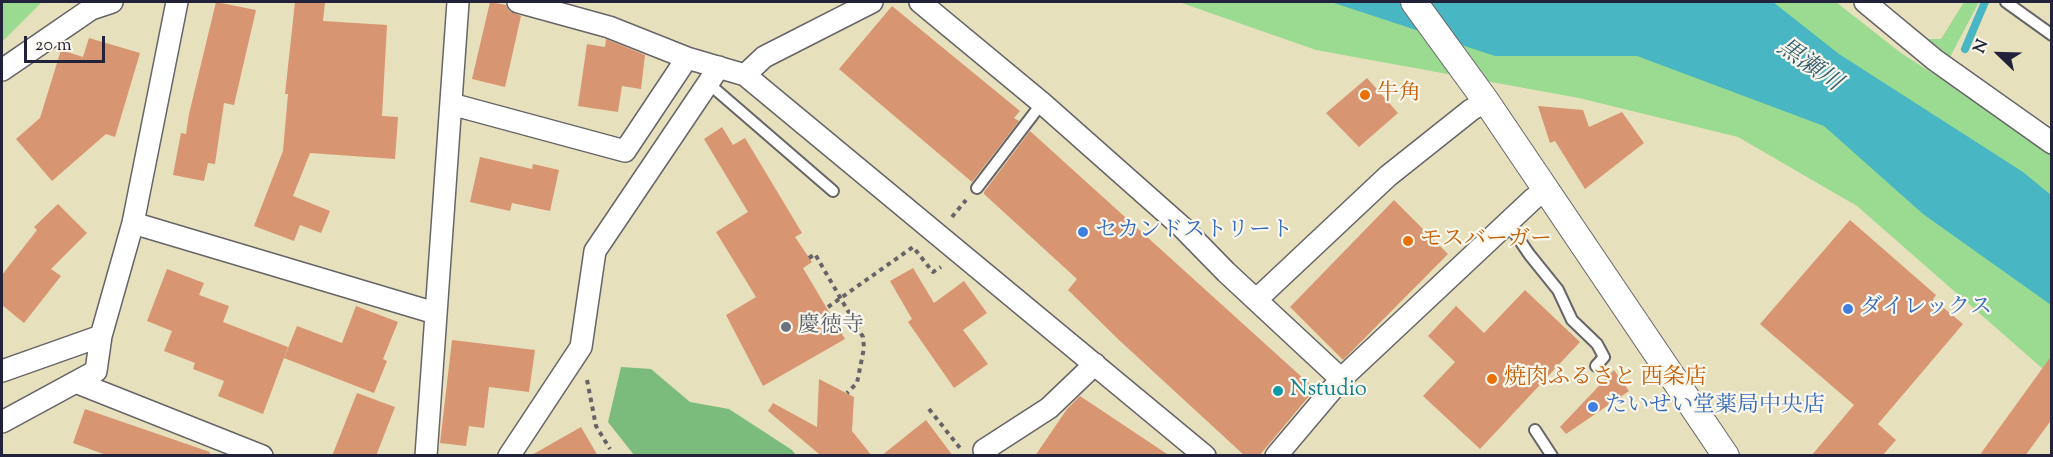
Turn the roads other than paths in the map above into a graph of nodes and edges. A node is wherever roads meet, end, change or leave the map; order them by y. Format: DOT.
graph roads {
  1 [pos="112,2"];
  2 [pos="177,2"];
  3 [pos="458,2"];
  4 [pos="518,2"];
  5 [pos="872,2"];
  6 [pos="920,2"];
  7 [pos="1414,2"];
  8 [pos="1865,2"];
  9 [pos="2006,2"];
  10 [pos="2052,35"];
  11 [pos="687,58"];
  12 [pos="2,70"];
  13 [pos="714,75"];
  14 [pos="745,75"];
  15 [pos="1486,101"];
  16 [pos="1042,103"];
  17 [pos="451,104"];
  18 [pos="2052,143"];
  19 [pos="977,188"];
  20 [pos="1545,190"];
  21 [pos="833,191"];
  22 [pos="133,223"];
  23 [pos="1508,223"];
  24 [pos="1256,300"];
  25 [pos="435,313"];
  26 [pos="101,336"];
  27 [pos="1095,364"];
  28 [pos="1596,366"];
  29 [pos="2,371"];
  30 [pos="1341,379"];
  31 [pos="78,383"];
  32 [pos="2,422"];
  33 [pos="1535,430"];
  34 [pos="262,456"];
  35 [pos="426,456"];
  36 [pos="509,456"];
  37 [pos="988,456"];
  38 [pos="1205,456"];
  39 [pos="1276,456"];
  40 [pos="1552,456"];
  41 [pos="1726,456"];
  1 -- 12 [label="street"];
  2 -- 22 [label="street"];
  3 -- 17 [label="street"];
  4 -- 11 [label="street"];
  5 -- 14 [label="street"];
  6 -- 16 [label="street"];
  7 -- 15 [label="street"];
  8 -- 18 [label="street"];
  9 -- 10 [label="lane"];
  11 -- 13 [label="street"];
  11 -- 17 [label="street"];
  13 -- 14 [label="street"];
  13 -- 21 [label="lane"];
  13 -- 36 [label="street"];
  14 -- 27 [label="street"];
  15 -- 20 [label="street"];
  15 -- 24 [label="street"];
  16 -- 19 [label="lane"];
  16 -- 24 [label="street"];
  17 -- 25 [label="street"];
  20 -- 23 [label="street"];
  20 -- 41 [label="street"];
  22 -- 25 [label="street"];
  22 -- 26 [label="street"];
  23 -- 28 [label="lane"];
  23 -- 30 [label="street"];
  24 -- 30 [label="street"];
  25 -- 35 [label="street"];
  26 -- 29 [label="street"];
  26 -- 31 [label="street"];
  27 -- 37 [label="street"];
  27 -- 38 [label="street"];
  30 -- 39 [label="street"];
  31 -- 32 [label="street"];
  31 -- 34 [label="street"];
  33 -- 40 [label="lane"];
}
